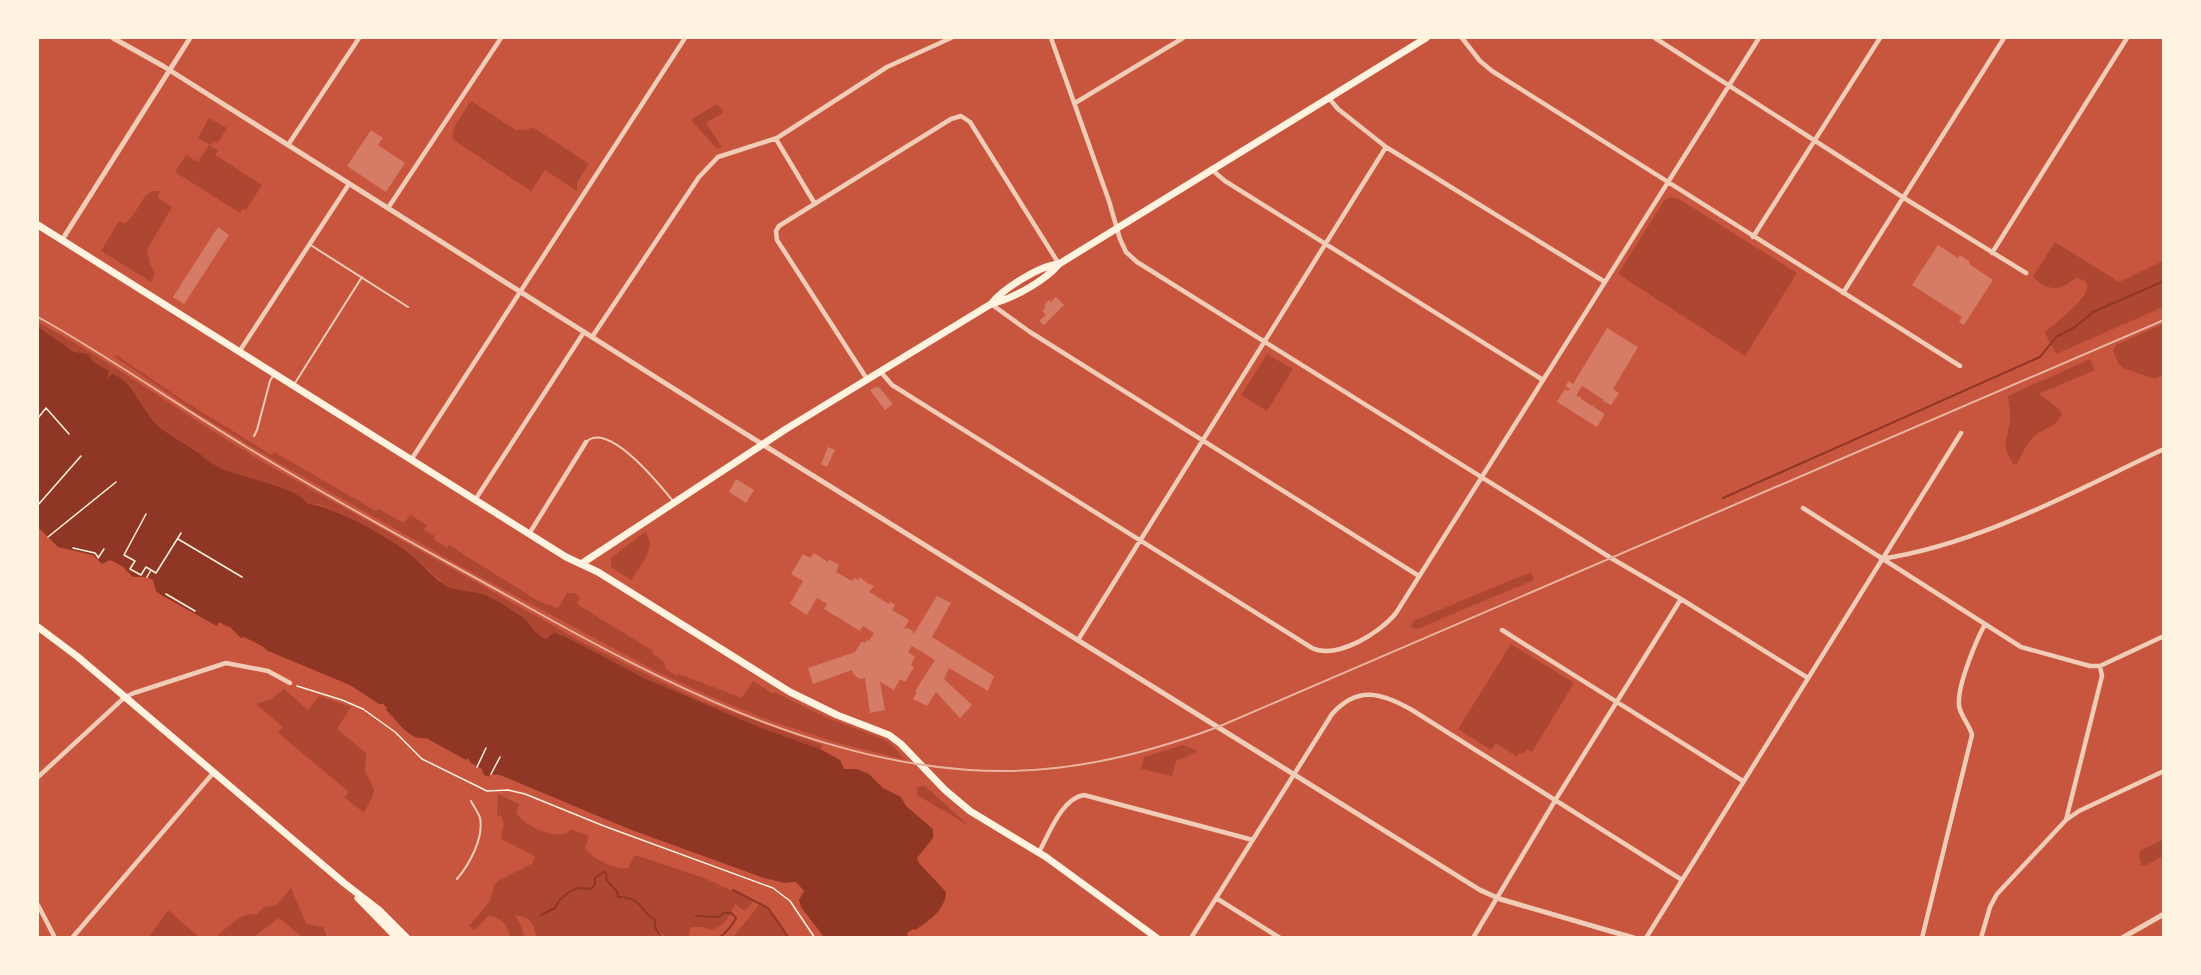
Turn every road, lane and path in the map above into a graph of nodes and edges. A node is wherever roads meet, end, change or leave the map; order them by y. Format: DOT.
graph roads {
  1 [pos="113,38"];
  2 [pos="190,38"];
  3 [pos="359,38"];
  4 [pos="501,38"];
  5 [pos="685,38"];
  6 [pos="951,38"];
  7 [pos="1051,38"];
  8 [pos="1183,38"];
  9 [pos="1426,38"];
  10 [pos="1462,38"];
  11 [pos="1655,38"];
  12 [pos="1759,38"];
  13 [pos="1880,38"];
  14 [pos="2004,38"];
  15 [pos="2127,38"];
  16 [pos="169,69"];
  17 [pos="1730,86"];
  18 [pos="1328,97"];
  19 [pos="1075,103"];
  20 [pos="776,139"];
  21 [pos="1815,140"];
  22 [pos="288,145"];
  23 [pos="1386,147"];
  24 [pos="1211,170"];
  25 [pos="349,184"];
  26 [pos="1667,184"];
  27 [pos="1904,198"];
  28 [pos="815,204"];
  29 [pos="388,208"];
  30 [pos="38,225"];
  31 [pos="1116,228"];
  32 [pos="1753,237"];
  33 [pos="62,240"];
  34 [pos="309,244"];
  35 [pos="1326,245"];
  36 [pos="1992,253"];
  37 [pos="1059,264"];
  38 [pos="2026,273"];
  39 [pos="362,277"];
  40 [pos="1605,282"];
  41 [pos="521,291"];
  42 [pos="1844,293"];
  43 [pos="991,304"];
  44 [pos="408,307"];
  45 [pos="584,332"];
  46 [pos="592,337"];
  47 [pos="1265,342"];
  48 [pos="239,352"];
  49 [pos="1960,366"];
  50 [pos="880,371"];
  51 [pos="274,374"];
  52 [pos="867,379"];
  53 [pos="1543,380"];
  54 [pos="293,386"];
  55 [pos="38,418"];
  56 [pos="1961,433"];
  57 [pos="69,434"];
  58 [pos="254,436"];
  59 [pos="1203,441"];
  60 [pos="586,442"];
  61 [pos="763,445"];
  62 [pos="2163,448"];
  63 [pos="81,456"];
  64 [pos="411,460"];
  65 [pos="1482,477"];
  66 [pos="116,482"];
  67 [pos="475,500"];
  68 [pos="674,502"];
  69 [pos="38,505"];
  70 [pos="1803,508"];
  71 [pos="146,514"];
  72 [pos="181,532"];
  73 [pos="529,534"];
  74 [pos="48,537"];
  75 [pos="178,539"];
  76 [pos="1141,540"];
  77 [pos="73,548"];
  78 [pos="104,549"];
  79 [pos="1881,559"];
  80 [pos="582,564"];
  81 [pos="151,570"];
  82 [pos="1419,576"];
  83 [pos="147,577"];
  84 [pos="242,577"];
  85 [pos="166,594"];
  86 [pos="1681,599"];
  87 [pos="186,606"];
  88 [pos="183,609"];
  89 [pos="195,611"];
  90 [pos="1985,624"];
  91 [pos="38,627"];
  92 [pos="1502,630"];
  93 [pos="2163,636"];
  94 [pos="1078,640"];
  95 [pos="2100,666"];
  96 [pos="1808,678"];
  97 [pos="290,683"];
  98 [pos="125,698"];
  99 [pos="1616,702"];
  100 [pos="486,748"];
  101 [pos="500,757"];
  102 [pos="477,767"];
  103 [pos="214,771"];
  104 [pos="2163,771"];
  105 [pos="491,774"];
  106 [pos="1294,774"];
  107 [pos="38,777"];
  108 [pos="1743,781"];
  109 [pos="1556,799"];
  110 [pos="471,801"];
  111 [pos="2066,820"];
  112 [pos="1253,840"];
  113 [pos="1039,852"];
  114 [pos="457,879"];
  115 [pos="1682,880"];
  116 [pos="345,883"];
  117 [pos="1216,898"];
  118 [pos="1497,898"];
  119 [pos="38,905"];
  120 [pos="2163,914"];
  121 [pos="55,938"];
  122 [pos="72,938"];
  123 [pos="397,938"];
  124 [pos="407,938"];
  125 [pos="815,938"];
  126 [pos="1157,938"];
  127 [pos="1191,938"];
  128 [pos="1280,938"];
  129 [pos="1473,938"];
  130 [pos="1634,938"];
  131 [pos="1646,938"];
  132 [pos="1922,938"];
  133 [pos="1981,938"];
  134 [pos="2122,938"];
  1 -- 16 [label="street"];
  2 -- 16 [label="street"];
  3 -- 22 [label="street"];
  4 -- 29 [label="street"];
  5 -- 41 [label="street"];
  6 -- 20 [label="street"];
  7 -- 19 [label="street"];
  8 -- 19 [label="street"];
  9 -- 18 [label="main road"];
  10 -- 26 [label="street"];
  11 -- 17 [label="street"];
  12 -- 17 [label="street"];
  13 -- 21 [label="street"];
  14 -- 27 [label="street"];
  15 -- 36 [label="street"];
  16 -- 22 [label="street"];
  16 -- 33 [label="street"];
  17 -- 21 [label="street"];
  17 -- 26 [label="street"];
  18 -- 23 [label="street"];
  18 -- 24 [label="main road"];
  19 -- 31 [label="street"];
  20 -- 28 [label="street"];
  20 -- 46 [label="street"];
  21 -- 27 [label="street"];
  21 -- 32 [label="street"];
  22 -- 25 [label="street"];
  23 -- 35 [label="street"];
  23 -- 40 [label="street"];
  24 -- 31 [label="main road"];
  24 -- 35 [label="street"];
  25 -- 29 [label="street"];
  25 -- 34 [label="street"];
  26 -- 32 [label="street"];
  26 -- 40 [label="street"];
  27 -- 36 [label="street"];
  27 -- 42 [label="street"];
  28 -- 37 [label="street"];
  28 -- 52 [label="street"];
  29 -- 41 [label="street"];
  30 -- 33 [label="main road"];
  31 -- 37 [label="main road"];
  31 -- 47 [label="street"];
  32 -- 42 [label="street"];
  33 -- 48 [label="main road"];
  34 -- 39 [label="lane"];
  34 -- 48 [label="street"];
  35 -- 47 [label="street"];
  35 -- 53 [label="street"];
  36 -- 38 [label="street"];
  37 -- 43 [label="main road"];
  39 -- 44 [label="lane"];
  39 -- 54 [label="lane"];
  40 -- 53 [label="street"];
  41 -- 45 [label="street"];
  41 -- 64 [label="street"];
  42 -- 49 [label="street"];
  43 -- 50 [label="main road"];
  43 -- 59 [label="street"];
  45 -- 46 [label="street"];
  45 -- 67 [label="street"];
  46 -- 61 [label="street"];
  47 -- 59 [label="street"];
  47 -- 65 [label="street"];
  48 -- 51 [label="main road"];
  50 -- 52 [label="main road"];
  50 -- 76 [label="street"];
  51 -- 54 [label="main road"];
  51 -- 58 [label="lane"];
  52 -- 61 [label="main road"];
  53 -- 65 [label="street"];
  54 -- 64 [label="main road"];
  55 -- 57 [label="path"];
  56 -- 79 [label="street"];
  59 -- 76 [label="street"];
  59 -- 82 [label="street"];
  60 -- 68 [label="lane"];
  60 -- 73 [label="street"];
  61 -- 68 [label="main road"];
  61 -- 94 [label="street"];
  62 -- 79 [label="street"];
  63 -- 69 [label="path"];
  64 -- 67 [label="main road"];
  65 -- 82 [label="street"];
  65 -- 86 [label="street"];
  66 -- 74 [label="path"];
  67 -- 73 [label="main road"];
  68 -- 80 [label="main road"];
  70 -- 79 [label="street"];
  71 -- 81 [label="path"];
  72 -- 75 [label="path"];
  73 -- 80 [label="main road"];
  75 -- 81 [label="path"];
  75 -- 84 [label="path"];
  76 -- 82 [label="street"];
  76 -- 94 [label="street"];
  77 -- 78 [label="path"];
  79 -- 90 [label="street"];
  79 -- 96 [label="street"];
  80 -- 113 [label="main road"];
  81 -- 83 [label="path"];
  85 -- 87 [label="path"];
  86 -- 96 [label="street"];
  86 -- 99 [label="street"];
  87 -- 88 [label="path"];
  87 -- 89 [label="path"];
  90 -- 95 [label="street"];
  90 -- 132 [label="street"];
  91 -- 98 [label="main road"];
  92 -- 99 [label="street"];
  93 -- 95 [label="street"];
  94 -- 106 [label="street"];
  95 -- 111 [label="street"];
  96 -- 108 [label="street"];
  97 -- 98 [label="street"];
  97 -- 125 [label="path"];
  98 -- 103 [label="main road"];
  98 -- 107 [label="street"];
  99 -- 108 [label="street"];
  99 -- 109 [label="street"];
  100 -- 102 [label="path"];
  101 -- 105 [label="path"];
  103 -- 116 [label="main road"];
  103 -- 122 [label="street"];
  104 -- 111 [label="street"];
  106 -- 109 [label="street"];
  106 -- 112 [label="street"];
  106 -- 118 [label="street"];
  108 -- 115 [label="street"];
  109 -- 115 [label="street"];
  109 -- 118 [label="street"];
  110 -- 114 [label="lane"];
  111 -- 133 [label="street"];
  112 -- 113 [label="street"];
  112 -- 117 [label="street"];
  113 -- 126 [label="main road"];
  115 -- 131 [label="street"];
  116 -- 123 [label="main road"];
  116 -- 124 [label="main road"];
  117 -- 127 [label="street"];
  117 -- 128 [label="street"];
  118 -- 129 [label="street"];
  118 -- 130 [label="street"];
  119 -- 121 [label="street"];
  120 -- 134 [label="street"];
}
